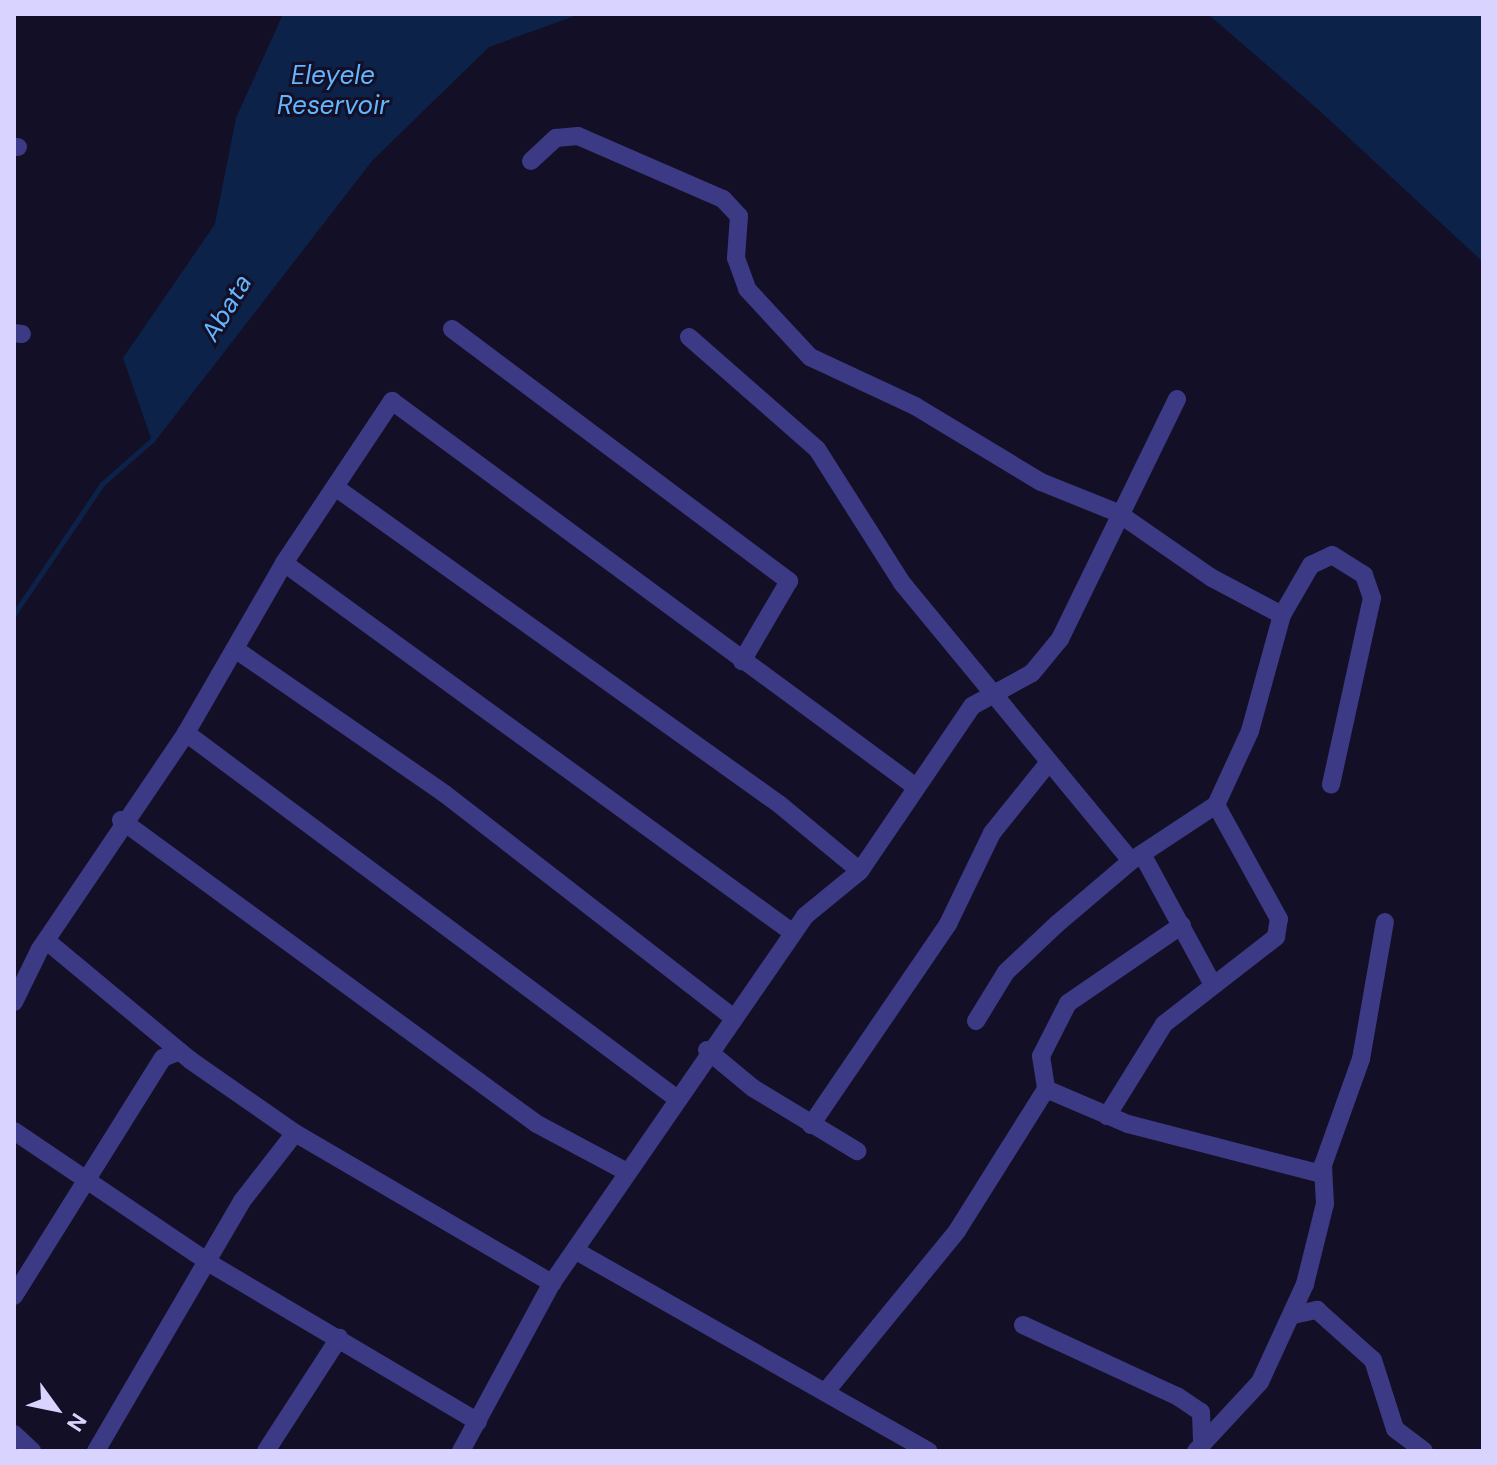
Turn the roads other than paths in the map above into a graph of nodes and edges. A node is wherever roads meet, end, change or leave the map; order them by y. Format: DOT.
graph roads {
  1 [pos="531,161"];
  2 [pos="452,329"];
  3 [pos="689,337"];
  4 [pos="1177,399"];
  5 [pos="335,487"];
  6 [pos="1118,513"];
  7 [pos="284,563"];
  8 [pos="1282,615"];
  9 [pos="235,649"];
  10 [pos="742,661"];
  11 [pos="992,694"];
  12 [pos="186,733"];
  13 [pos="1049,762"];
  14 [pos="1331,785"];
  15 [pos="916,787"];
  16 [pos="1216,805"];
  17 [pos="121,820"];
  18 [pos="1137,857"];
  19 [pos="860,871"];
  20 [pos="1385,922"];
  21 [pos="1182,925"];
  22 [pos="793,933"];
  23 [pos="48,942"];
  24 [pos="1213,985"];
  25 [pos="14,1002"];
  26 [pos="734,1018"];
  27 [pos="976,1021"];
  28 [pos="707,1050"];
  29 [pos="180,1051"];
  30 [pos="1046,1089"];
  31 [pos="676,1098"];
  32 [pos="1107,1116"];
  33 [pos="811,1125"];
  34 [pos="14,1131"];
  35 [pos="295,1133"];
  36 [pos="857,1151"];
  37 [pos="627,1172"];
  38 [pos="1321,1174"];
  39 [pos="84,1180"];
  40 [pos="578,1252"];
  41 [pos="211,1264"];
  42 [pos="552,1283"];
  43 [pos="14,1296"];
  44 [pos="1293,1315"];
  45 [pos="1023,1325"];
  46 [pos="339,1338"];
  47 [pos="827,1390"];
  48 [pos="478,1422"];
  49 [pos="14,1434"];
  50 [pos="1199,1448"];
  51 [pos="32,1451"];
  52 [pos="96,1451"];
  53 [pos="266,1451"];
  54 [pos="461,1451"];
  55 [pos="928,1451"];
  56 [pos="1424,1451"];
  1 -- 6 [label="street"];
  2 -- 10 [label="street"];
  3 -- 11 [label="street"];
  4 -- 6 [label="street"];
  5 -- 7 [label="street"];
  5 -- 10 [label="street"];
  5 -- 19 [label="street"];
  6 -- 8 [label="street"];
  6 -- 11 [label="street"];
  7 -- 9 [label="street"];
  7 -- 22 [label="street"];
  8 -- 14 [label="street"];
  8 -- 16 [label="street"];
  9 -- 12 [label="street"];
  9 -- 26 [label="street"];
  10 -- 15 [label="street"];
  11 -- 13 [label="street"];
  11 -- 15 [label="street"];
  12 -- 17 [label="street"];
  12 -- 31 [label="street"];
  13 -- 18 [label="street"];
  13 -- 33 [label="street"];
  15 -- 19 [label="street"];
  16 -- 18 [label="street"];
  16 -- 24 [label="street"];
  17 -- 23 [label="street"];
  17 -- 37 [label="street"];
  18 -- 21 [label="street"];
  18 -- 27 [label="street"];
  19 -- 22 [label="street"];
  20 -- 38 [label="street"];
  21 -- 24 [label="street"];
  21 -- 30 [label="street"];
  22 -- 26 [label="street"];
  23 -- 25 [label="street"];
  23 -- 29 [label="street"];
  24 -- 32 [label="street"];
  26 -- 28 [label="street"];
  28 -- 31 [label="street"];
  28 -- 33 [label="street"];
  29 -- 35 [label="street"];
  29 -- 39 [label="street"];
  30 -- 32 [label="street"];
  30 -- 47 [label="street"];
  31 -- 37 [label="street"];
  32 -- 38 [label="street"];
  33 -- 36 [label="street"];
  34 -- 39 [label="street"];
  35 -- 41 [label="street"];
  35 -- 42 [label="street"];
  37 -- 40 [label="street"];
  38 -- 44 [label="street"];
  39 -- 41 [label="street"];
  39 -- 43 [label="street"];
  40 -- 42 [label="street"];
  40 -- 47 [label="street"];
  41 -- 46 [label="street"];
  41 -- 52 [label="street"];
  42 -- 48 [label="street"];
  44 -- 50 [label="street"];
  44 -- 56 [label="street"];
  45 -- 50 [label="street"];
  46 -- 48 [label="street"];
  46 -- 53 [label="street"];
  47 -- 55 [label="street"];
  48 -- 54 [label="street"];
  49 -- 51 [label="street"];
}
